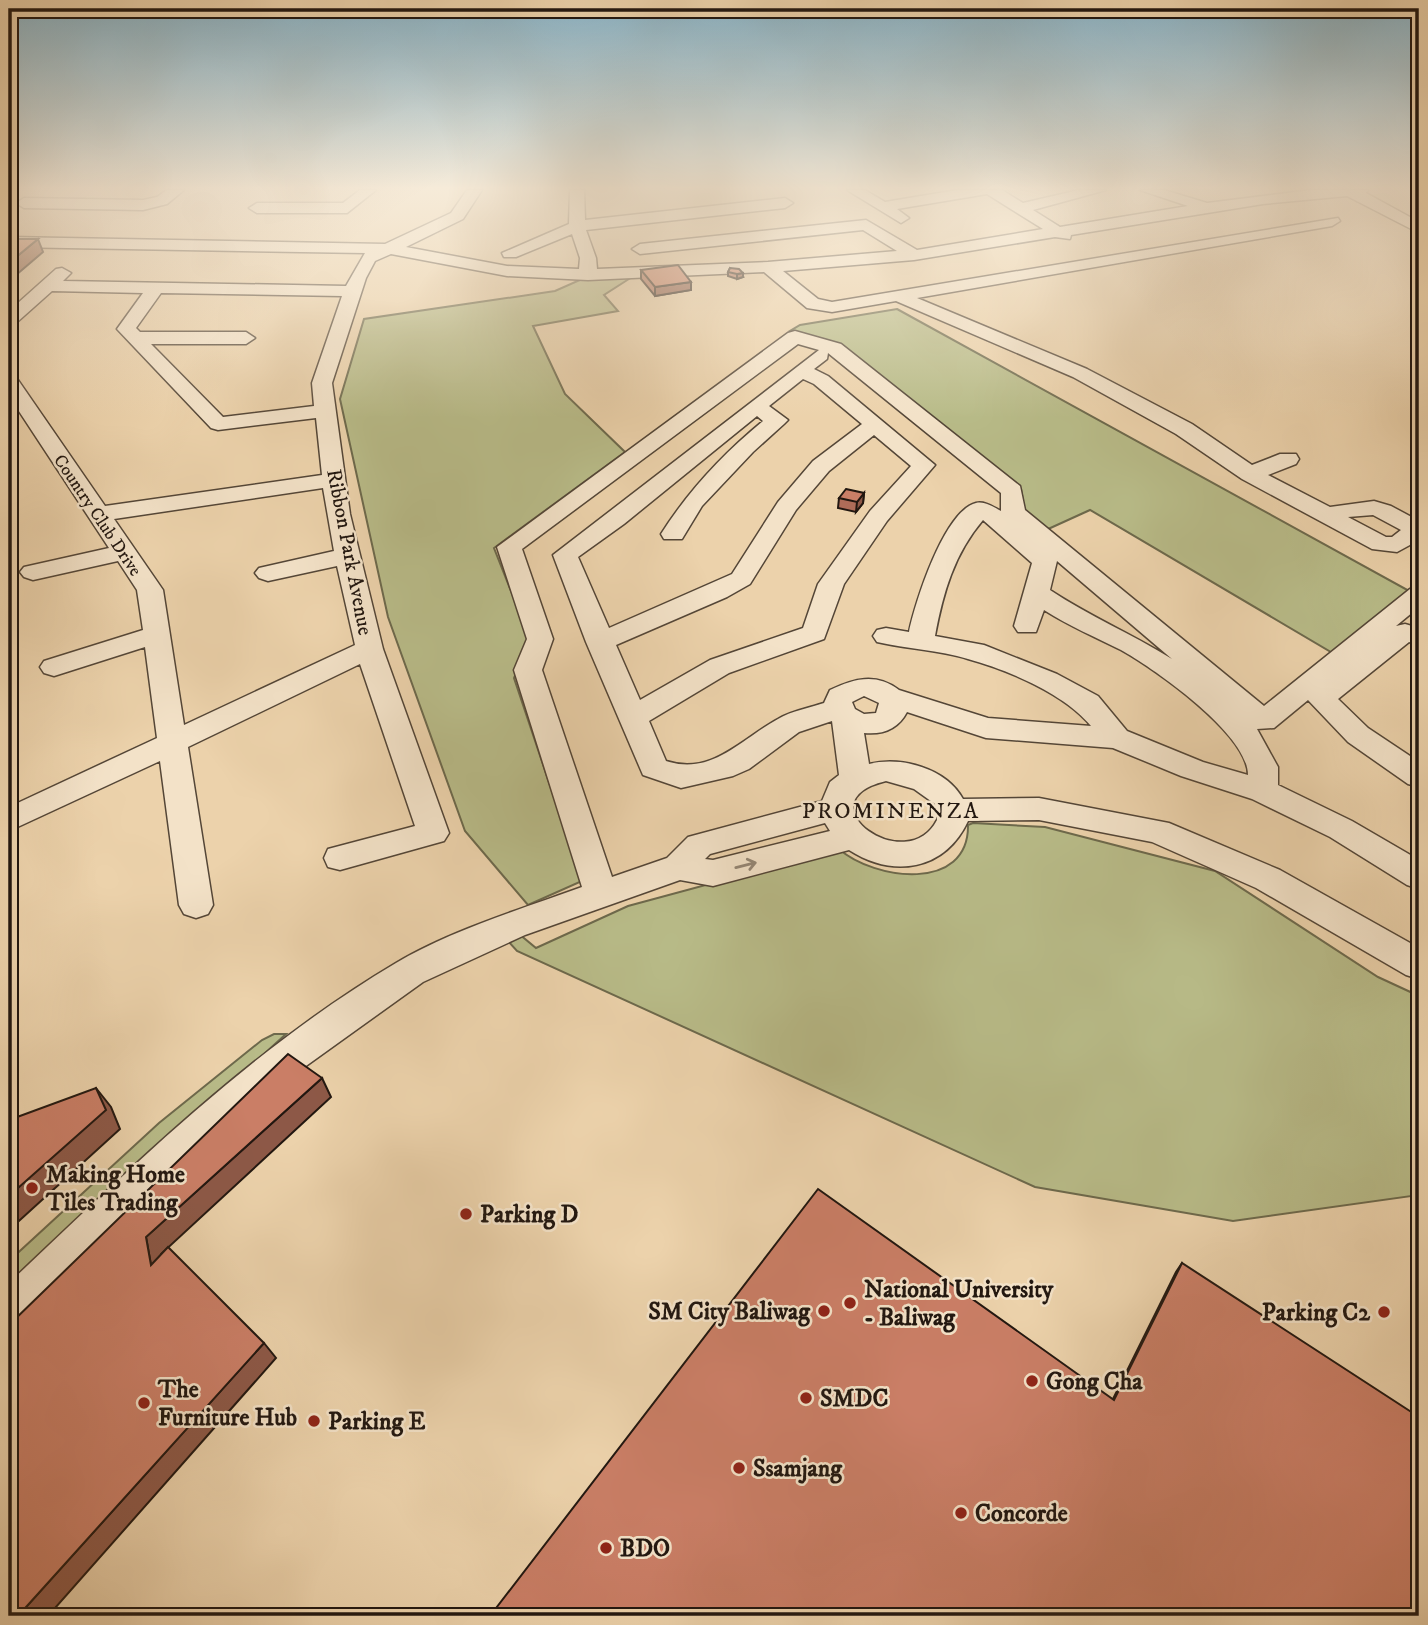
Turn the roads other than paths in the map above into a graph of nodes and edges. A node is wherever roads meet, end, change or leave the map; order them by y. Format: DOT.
graph roads {
  1 [pos="70,266"];
  2 [pos="365,266"];
  3 [pos="480,266"];
  4 [pos="588,266"];
  5 [pos="657,266"];
  6 [pos="782,266"];
  7 [pos="1064,266"];
  8 [pos="768,267"];
  9 [pos="663,271"];
  10 [pos="588,275"];
  11 [pos="47,286"];
  12 [pos="156,288"];
  13 [pos="353,291"];
  14 [pos="898,296"];
  15 [pos="9,320"];
  16 [pos="125,328"];
  17 [pos="246,338"];
  18 [pos="9,381"];
  19 [pos="756,407"];
  20 [pos="325,411"];
  21 [pos="1210,421"];
  22 [pos="875,424"];
  23 [pos="1184,429"];
  24 [pos="1288,459"];
  25 [pos="1250,474"];
  26 [pos="334,480"];
  27 [pos="638,502"];
  28 [pos="686,513"];
  29 [pos="96,514"];
  30 [pos="1326,516"];
  31 [pos="673,534"];
  32 [pos="123,552"];
  33 [pos="348,556"];
  34 [pos="33,572"];
  35 [pos="268,573"];
  36 [pos="1036,593"];
  37 [pos="1419,594"];
  38 [pos="1027,626"];
  39 [pos="155,635"];
  40 [pos="886,636"];
  41 [pos="1419,637"];
  42 [pos="921,641"];
  43 [pos="599,642"];
  44 [pos="369,649"];
  45 [pos="54,667"];
  46 [pos="887,710"];
  47 [pos="843,713"];
  48 [pos="632,718"];
  49 [pos="1117,738"];
  50 [pos="172,742"];
  51 [pos="886,770"];
  52 [pos="1419,776"];
  53 [pos="855,777"];
  54 [pos="1263,790"];
  55 [pos="835,809"];
  56 [pos="952,810"];
  57 [pos="9,820"];
  58 [pos="851,838"];
  59 [pos="340,858"];
  60 [pos="680,867"];
  61 [pos="1419,876"];
  62 [pos="601,893"];
  63 [pos="196,905"];
  64 [pos="1419,965"];
  65 [pos="9,1313"];
  1 -- 11 [label="street"];
  2 -- 13 [label="street, Ribbon Park Avenue"];
  3 -- 10 [label="street"];
  4 -- 10 [label="street"];
  5 -- 9 [label="street"];
  6 -- 8 [label="street"];
  7 -- 14 [label="street"];
  8 -- 9 [label="street"];
  8 -- 14 [label="street"];
  9 -- 10 [label="street"];
  11 -- 12 [label="street"];
  11 -- 15 [label="street"];
  12 -- 13 [label="street"];
  12 -- 16 [label="street"];
  13 -- 20 [label="street, Ribbon Park Avenue"];
  14 -- 23 [label="street"];
  16 -- 17 [label="street"];
  16 -- 20 [label="street"];
  18 -- 29 [label="street, Country Club Drive"];
  19 -- 22 [label="street"];
  19 -- 27 [label="street"];
  19 -- 28 [label="street"];
  20 -- 26 [label="street, Ribbon Park Avenue"];
  21 -- 23 [label="street"];
  22 -- 43 [label="street"];
  22 -- 48 [label="street"];
  23 -- 25 [label="street"];
  24 -- 25 [label="street"];
  25 -- 30 [label="street"];
  26 -- 29 [label="street"];
  26 -- 33 [label="street, Ribbon Park Avenue"];
  27 -- 28 [label="street"];
  27 -- 43 [label="street"];
  28 -- 31 [label="street"];
  29 -- 32 [label="street, Country Club Drive"];
  32 -- 34 [label="street"];
  32 -- 39 [label="street, Country Club Drive"];
  33 -- 35 [label="street"];
  33 -- 44 [label="street, Ribbon Park Avenue"];
  36 -- 38 [label="street"];
  36 -- 42 [label="street"];
  36 -- 54 [label="street"];
  37 -- 62 [label="street"];
  39 -- 45 [label="street"];
  39 -- 50 [label="street, Country Club Drive"];
  40 -- 42 [label="street"];
  41 -- 52 [label="street"];
  42 -- 49 [label="street"];
  43 -- 48 [label="street"];
  44 -- 50 [label="street, Ribbon Park Avenue"];
  44 -- 59 [label="street"];
  46 -- 47 [label="street"];
  46 -- 49 [label="street"];
  46 -- 51 [label="street"];
  47 -- 48 [label="street"];
  47 -- 53 [label="street"];
  49 -- 54 [label="street"];
  50 -- 57 [label="street, Ribbon Park Avenue"];
  50 -- 63 [label="street, Country Club Drive"];
  51 -- 53 [label="street"];
  51 -- 56 [label="street"];
  53 -- 55 [label="street"];
  54 -- 61 [label="street"];
  55 -- 58 [label="street"];
  55 -- 60 [label="street"];
  56 -- 58 [label="street"];
  56 -- 64 [label="street"];
  60 -- 58 [label="street, one-way"];
  60 -- 62 [label="street"];
  62 -- 65 [label="street"];
}
